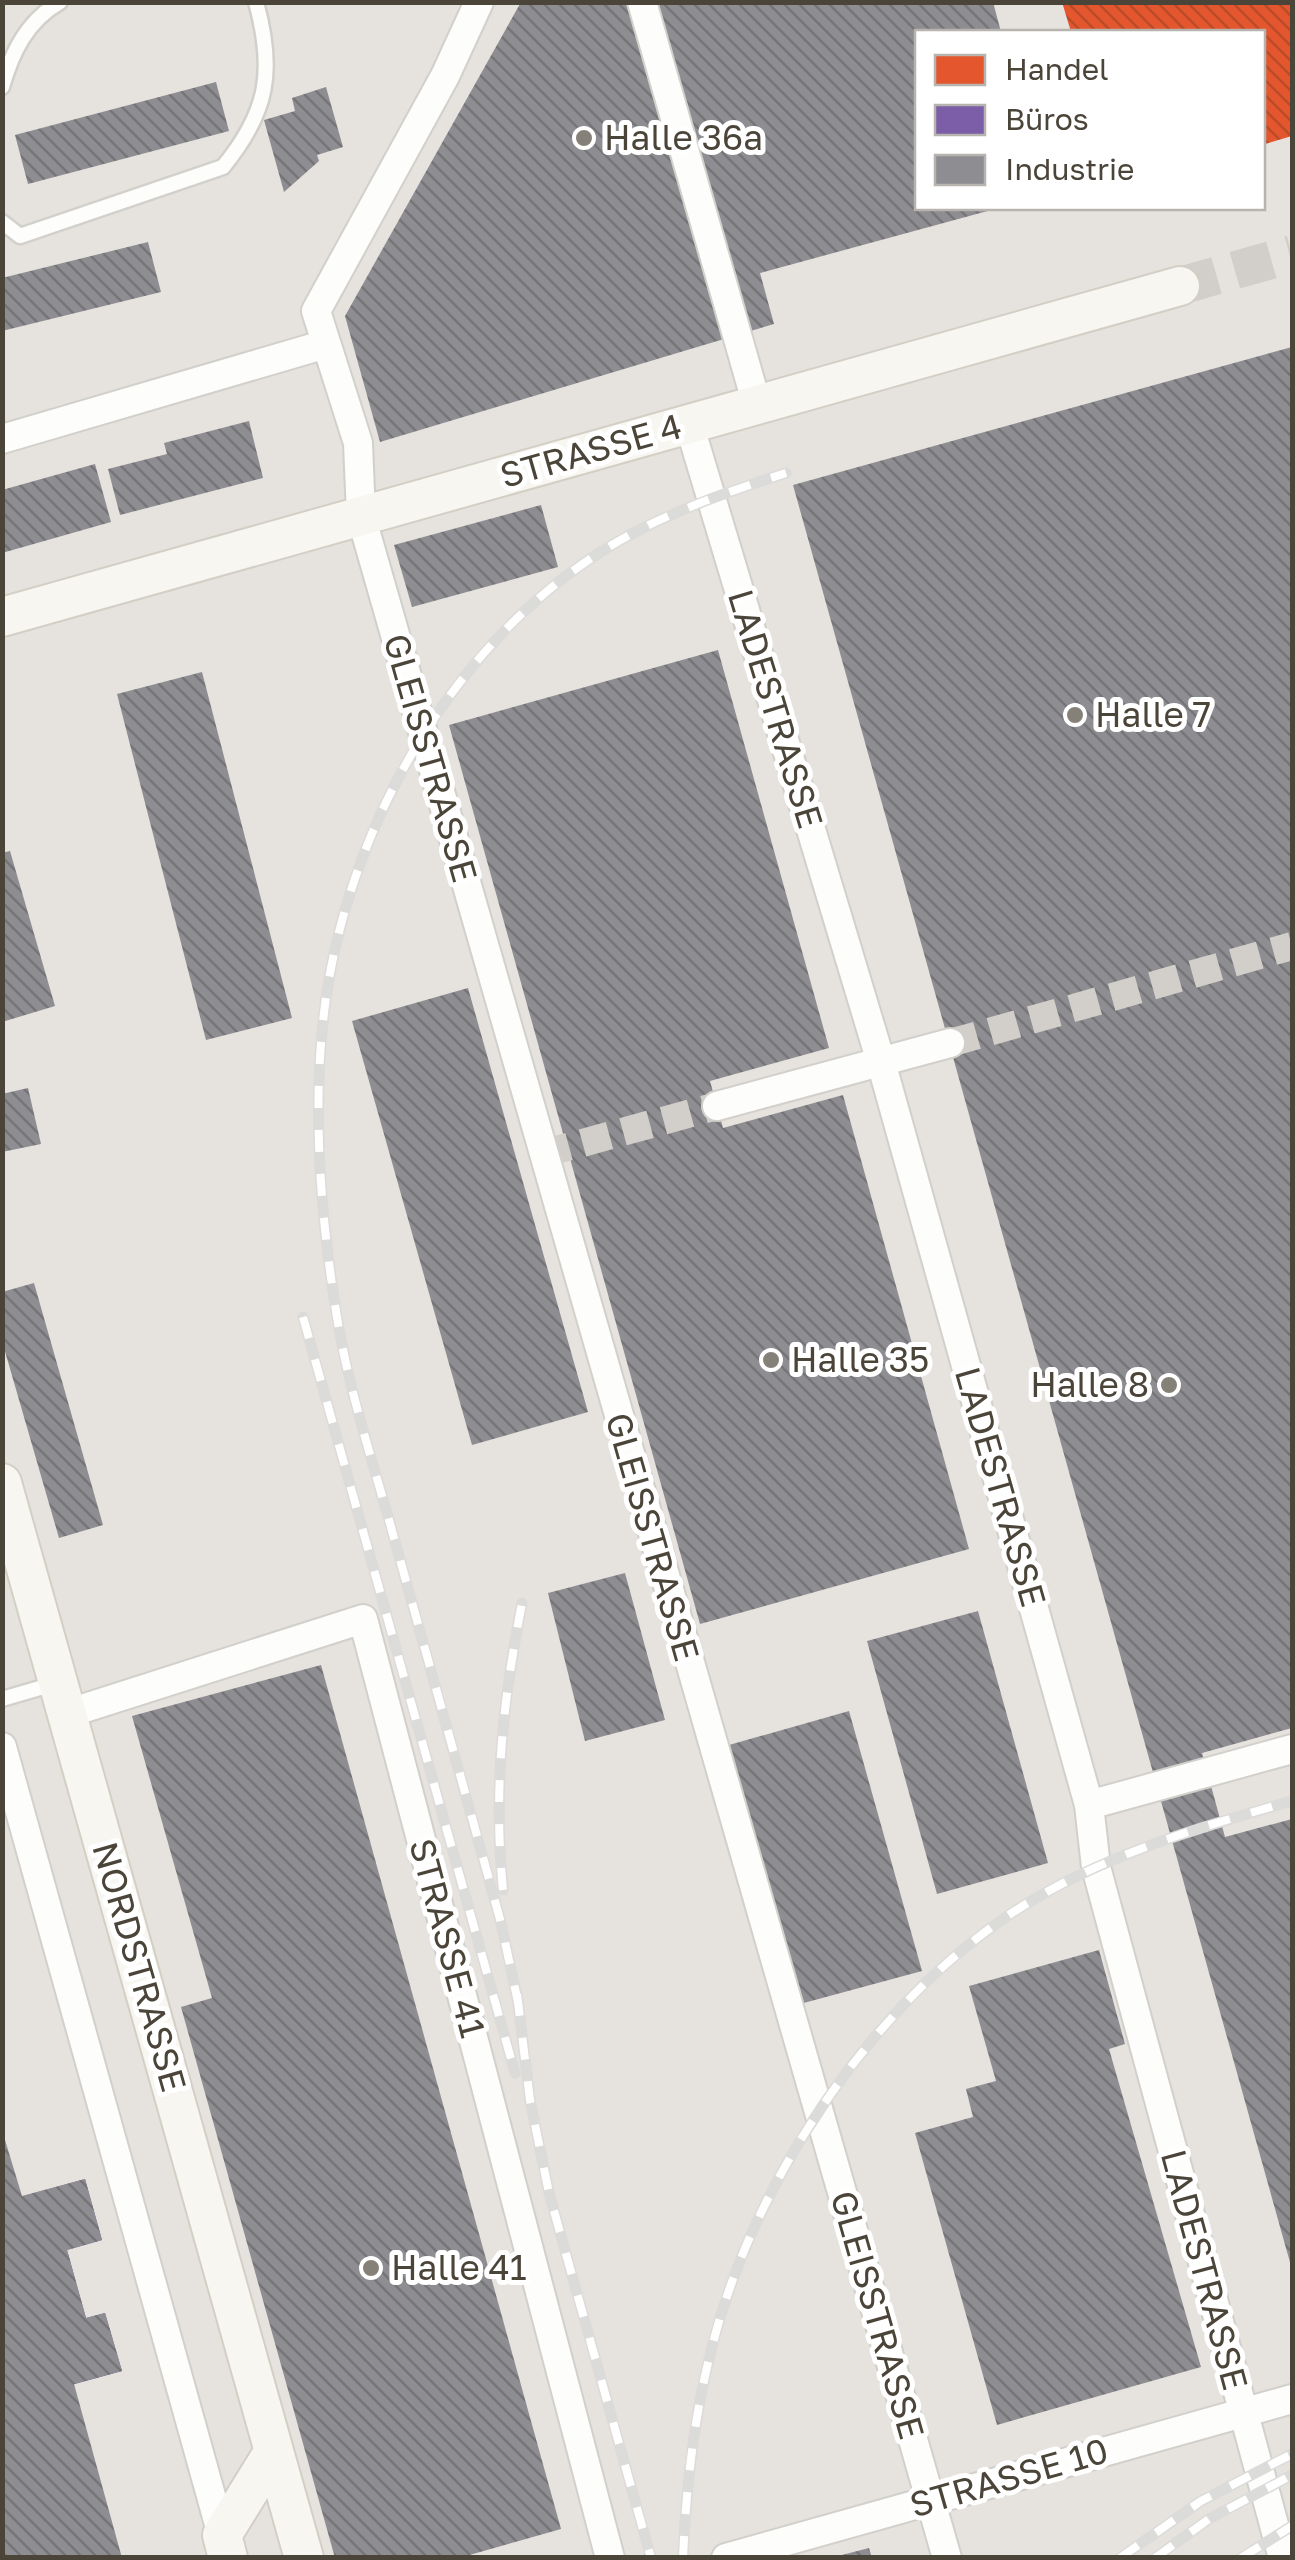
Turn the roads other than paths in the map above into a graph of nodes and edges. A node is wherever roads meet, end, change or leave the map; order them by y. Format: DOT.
graph roads {
  1 [pos="60,2"];
  2 [pos="256,2"];
  3 [pos="479,2"];
  4 [pos="642,2"];
  5 [pos="2,87"];
  6 [pos="2,222"];
  7 [pos="1180,286"];
  8 [pos="326,344"];
  9 [pos="757,405"];
  10 [pos="689,424"];
  11 [pos="2,440"];
  12 [pos="362,516"];
  13 [pos="2,617"];
  14 [pos="950,1042"];
  15 [pos="881,1062"];
  16 [pos="717,1106"];
  17 [pos="2,1483"];
  18 [pos="62,1698"];
  19 [pos="2,1699"];
  20 [pos="2,1747"];
  21 [pos="1292,1749"];
  22 [pos="1090,1805"];
  23 [pos="1292,2399"];
  24 [pos="1242,2413"];
  25 [pos="274,2451"];
  26 [pos="930,2500"];
  27 [pos="225,2546"];
  28 [pos="304,2558"];
  29 [pos="610,2558"];
  30 [pos="726,2558"];
  31 [pos="947,2558"];
  32 [pos="1283,2558"];
  1 -- 5 [label="lane"];
  2 -- 6 [label="lane"];
  3 -- 8 [label="street, GLEISSTRASSE"];
  4 -- 9 [label="street"];
  7 -- 9 [label="street, STRASSE 4"];
  8 -- 11 [label="street"];
  8 -- 12 [label="street, GLEISSTRASSE"];
  9 -- 10 [label="street, STRASSE 4"];
  10 -- 12 [label="street, STRASSE 4"];
  10 -- 15 [label="street, LADESTRASSE"];
  12 -- 13 [label="street, STRASSE 4"];
  12 -- 26 [label="street, GLEISSTRASSE"];
  14 -- 15 [label="street"];
  15 -- 16 [label="street"];
  15 -- 22 [label="street, LADESTRASSE"];
  17 -- 18 [label="street, NORDSTRASSE"];
  18 -- 19 [label="lane"];
  18 -- 25 [label="street, NORDSTRASSE"];
  18 -- 29 [label="street, STRASSE 41"];
  20 -- 27 [label="street, NORDSTRASSE"];
  21 -- 22 [label="street"];
  22 -- 24 [label="street, LADESTRASSE"];
  23 -- 24 [label="street, STRASSE 10"];
  24 -- 26 [label="street, STRASSE 10"];
  24 -- 32 [label="street, LADESTRASSE"];
  25 -- 27 [label="street, NORDSTRASSE"];
  25 -- 28 [label="street, NORDSTRASSE"];
  26 -- 30 [label="street, STRASSE 10"];
  26 -- 31 [label="street, GLEISSTRASSE"];
}
